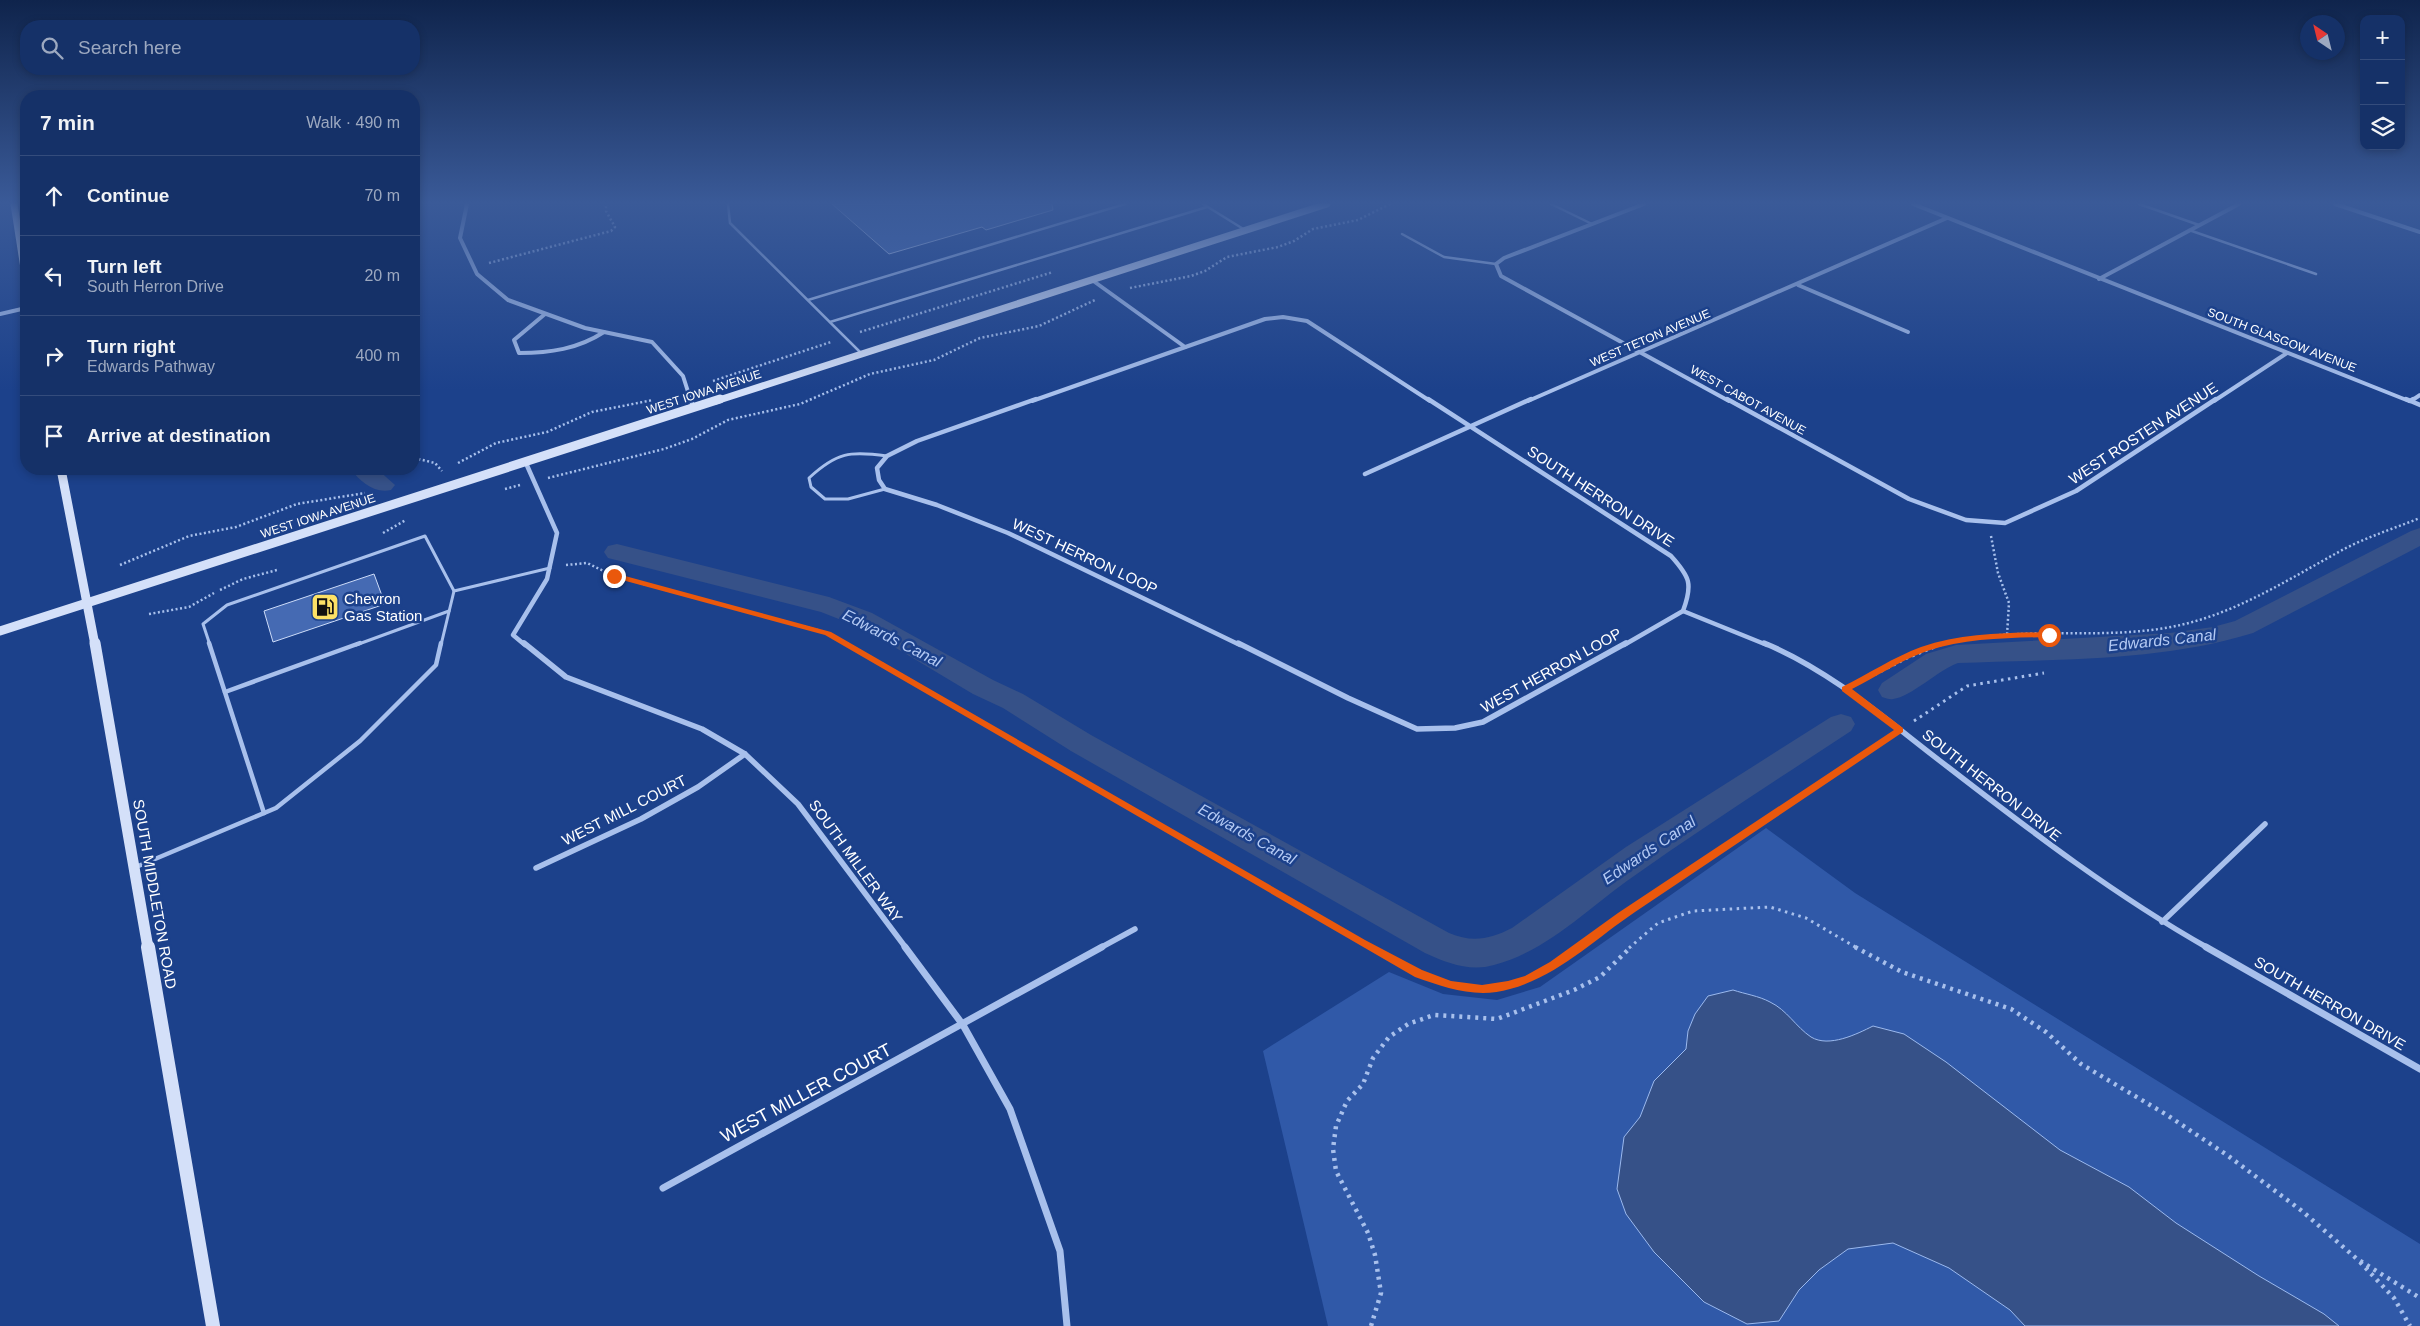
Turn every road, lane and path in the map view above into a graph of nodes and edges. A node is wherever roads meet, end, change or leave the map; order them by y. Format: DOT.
graph roads {
  1 [pos="479,266"];
  2 [pos="773,266"];
  3 [pos="921,266"];
  4 [pos="1012,266"];
  5 [pos="1135,266"];
  6 [pos="1213,266"];
  7 [pos="1496,266"];
  8 [pos="1841,266"];
  9 [pos="2066,266"];
  10 [pos="2122,266"];
  11 [pos="2293,266"];
  12 [pos="474,267"];
  13 [pos="1054,271"];
  14 [pos="2316,274"];
  15 [pos="2098,279"];
  16 [pos="1092,280"];
  17 [pos="1798,285"];
  18 [pos="1112,294"];
  19 [pos="808,300"];
  20 [pos="20,309"];
  21 [pos="0,314"];
  22 [pos="545,314"];
  23 [pos="830,322"];
  24 [pos="604,332"];
  25 [pos="1908,332"];
  26 [pos="845,337"];
  27 [pos="1185,347"];
  28 [pos="861,353"];
  29 [pos="1641,353"];
  30 [pos="2287,353"];
  31 [pos="688,390"];
  32 [pos="2420,395"];
  33 [pos="654,400"];
  34 [pos="2410,401"];
  35 [pos="2420,405"];
  36 [pos="693,408"];
  37 [pos="1470,426"];
  38 [pos="887,456"];
  39 [pos="420,460"];
  40 [pos="526,461"];
  41 [pos="444,473"];
  42 [pos="1365,474"];
  43 [pos="62,475"];
  44 [pos="435,475"];
  45 [pos="534,481"];
  46 [pos="451,485"];
  47 [pos="885,489"];
  48 [pos="375,491"];
  49 [pos="496,491"];
  50 [pos="411,518"];
  51 [pos="2420,518"];
  52 [pos="1986,521"];
  53 [pos="2006,523"];
  54 [pos="382,534"];
  55 [pos="120,564"];
  56 [pos="550,568"];
  57 [pos="280,569"];
  58 [pos="454,591"];
  59 [pos="88,602"];
  60 [pos="449,611"];
  61 [pos="1683,611"];
  62 [pos="149,614"];
  63 [pos="0,631"];
  64 [pos="2008,635"];
  65 [pos="2044,673"];
  66 [pos="1845,689"];
  67 [pos="225,692"];
  68 [pos="1900,730"];
  69 [pos="745,754"];
  70 [pos="264,813"];
  71 [pos="2265,824"];
  72 [pos="134,868"];
  73 [pos="536,868"];
  74 [pos="2162,922"];
  75 [pos="1135,930"];
  76 [pos="963,1025"];
  77 [pos="2420,1069"];
  78 [pos="663,1188"];
  79 [pos="2357,1259"];
  80 [pos="2420,1298"];
  81 [pos="213,1326"];
  82 [pos="1068,1326"];
  83 [pos="1371,1326"];
  84 [pos="2410,1326"];
  1 -- 12 [label="path"];
  2 -- 19 [label="lane"];
  3 -- 19 [label="lane"];
  4 -- 23 [label="lane"];
  5 -- 16 [label="street, WEST IOWA AVENUE"];
  6 -- 18 [label="path"];
  7 -- 29 [label="street, WEST CABOT AVENUE"];
  8 -- 17 [label="street, WEST TETON AVENUE"];
  9 -- 15 [label="street, SOUTH GLASGOW AVENUE"];
  10 -- 15 [label="street"];
  11 -- 14 [label="lane"];
  12 -- 22 [label="street"];
  13 -- 26 [label="path"];
  15 -- 30 [label="street, SOUTH GLASGOW AVENUE"];
  16 -- 18 [label="street"];
  16 -- 28 [label="street, WEST IOWA AVENUE"];
  17 -- 25 [label="street"];
  17 -- 29 [label="street, WEST TETON AVENUE"];
  18 -- 27 [label="street"];
  18 -- 45 [label="path"];
  19 -- 23 [label="lane"];
  20 -- 21 [label="street"];
  22 -- 24 [label="street"];
  22 -- 24 [label="street"];
  23 -- 26 [label="lane"];
  24 -- 31 [label="street"];
  26 -- 28 [label="lane"];
  26 -- 31 [label="path"];
  27 -- 37 [label="street, SOUTH HERRON DRIVE"];
  27 -- 38 [label="street"];
  28 -- 36 [label="street, WEST IOWA AVENUE"];
  29 -- 37 [label="street, WEST TETON AVENUE"];
  29 -- 52 [label="street, WEST CABOT AVENUE"];
  30 -- 34 [label="street, SOUTH GLASGOW AVENUE"];
  30 -- 53 [label="street, WEST ROSTEN AVENUE"];
  31 -- 36 [label="street"];
  32 -- 34 [label="street"];
  33 -- 41 [label="path"];
  34 -- 35 [label="street, SOUTH GLASGOW AVENUE"];
  36 -- 40 [label="street, WEST IOWA AVENUE"];
  37 -- 42 [label="street, WEST TETON AVENUE"];
  37 -- 61 [label="street, SOUTH HERRON DRIVE"];
  38 -- 47 [label="street"];
  38 -- 47 [label="lane"];
  39 -- 41 [label="path"];
  40 -- 45 [label="street, SOUTH MILLER WAY"];
  40 -- 46 [label="street, WEST IOWA AVENUE"];
  41 -- 44 [label="path"];
  41 -- 46 [label="path"];
  43 -- 59 [label="street, SOUTH MIDDLETON ROAD"];
  45 -- 49 [label="path"];
  45 -- 56 [label="street, SOUTH MILLER WAY"];
  46 -- 59 [label="street, WEST IOWA AVENUE"];
  47 -- 61 [label="street, WEST HERRON LOOP"];
  48 -- 55 [label="path"];
  50 -- 54 [label="path"];
  51 -- 64 [label="path"];
  52 -- 53 [label="street, WEST CABOT AVENUE"];
  52 -- 64 [label="path"];
  56 -- 58 [label="lane"];
  56 -- 68 [label="path"];
  56 -- 69 [label="street, SOUTH MILLER WAY"];
  57 -- 62 [label="path"];
  58 -- 60 [label="lane"];
  58 -- 67 [label="lane"];
  59 -- 63 [label="street, WEST IOWA AVENUE"];
  59 -- 72 [label="street, SOUTH MIDDLETON ROAD"];
  60 -- 67 [label="lane"];
  60 -- 70 [label="lane"];
  61 -- 66 [label="street, SOUTH HERRON DRIVE"];
  64 -- 66 [label="path"];
  65 -- 68 [label="path"];
  66 -- 68 [label="street, SOUTH HERRON DRIVE"];
  67 -- 70 [label="lane"];
  68 -- 74 [label="street, SOUTH HERRON DRIVE"];
  69 -- 73 [label="street, WEST MILL COURT"];
  69 -- 76 [label="street, SOUTH MILLER WAY"];
  70 -- 72 [label="lane"];
  71 -- 74 [label="street"];
  72 -- 81 [label="street, SOUTH MIDDLETON ROAD"];
  74 -- 77 [label="street, SOUTH HERRON DRIVE"];
  75 -- 76 [label="street, WEST MILLER COURT"];
  76 -- 78 [label="street, WEST MILLER COURT"];
  76 -- 82 [label="street, SOUTH MILLER WAY"];
  79 -- 80 [label="path"];
  79 -- 83 [label="path"];
  79 -- 84 [label="path"];
}
